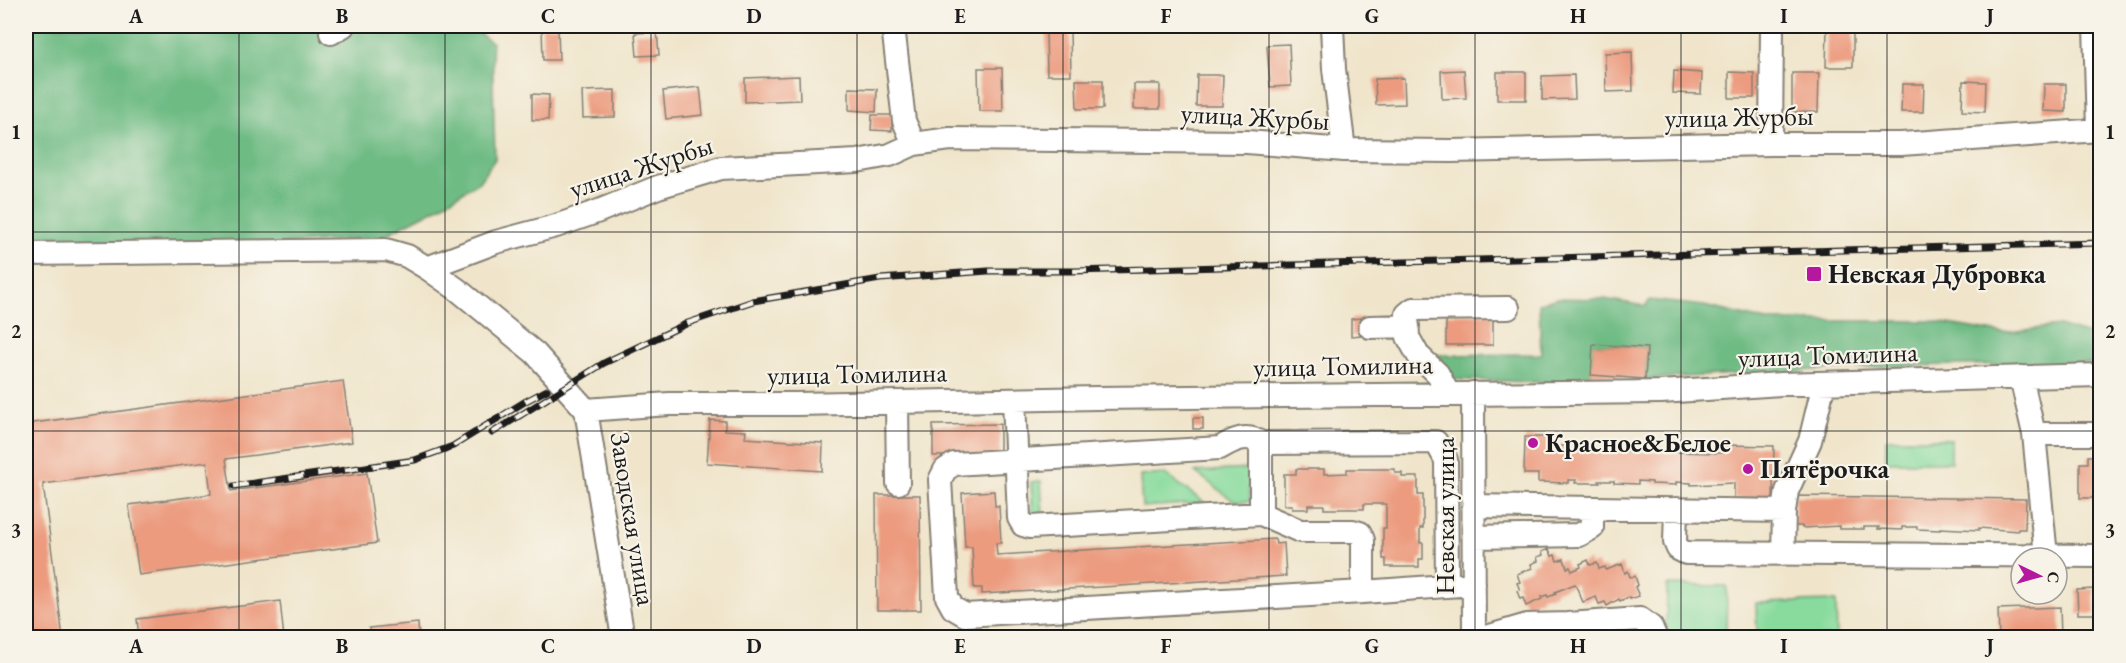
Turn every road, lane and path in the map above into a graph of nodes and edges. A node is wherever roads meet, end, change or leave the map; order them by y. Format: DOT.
graph roads {
  1 [pos="893,26"];
  2 [pos="1332,26"];
  3 [pos="1772,26"];
  4 [pos="2094,26"];
  5 [pos="2099,130"];
  6 [pos="914,144"];
  7 [pos="1771,144"];
  8 [pos="1344,150"];
  9 [pos="26,254"];
  10 [pos="427,268"];
  11 [pos="1508,308"];
  12 [pos="1407,326"];
  13 [pos="1370,327"];
  14 [pos="2100,375"];
  15 [pos="2021,377"];
  16 [pos="1824,383"];
  17 [pos="1448,393"];
  18 [pos="1473,393"];
  19 [pos="1014,400"];
  20 [pos="897,402"];
  21 [pos="586,410"];
  22 [pos="2034,434"];
  23 [pos="2100,434"];
  24 [pos="1261,443"];
  25 [pos="1015,460"];
  26 [pos="898,483"];
  27 [pos="1474,506"];
  28 [pos="1593,508"];
  29 [pos="1676,509"];
  30 [pos="1784,511"];
  31 [pos="1262,514"];
  32 [pos="1474,537"];
  33 [pos="2045,546"];
  34 [pos="1784,555"];
  35 [pos="2009,556"];
  36 [pos="2069,556"];
  37 [pos="2100,556"];
  38 [pos="1474,584"];
  39 [pos="1447,586"];
  40 [pos="1363,592"];
  41 [pos="623,638"];
  42 [pos="1474,638"];
  43 [pos="1483,638"];
  44 [pos="1656,638"];
  1 -- 6 [label="street"];
  2 -- 8 [label="street"];
  3 -- 7 [label="street"];
  4 -- 5 [label="street"];
  5 -- 7 [label="street, улица Журбы"];
  6 -- 8 [label="street, улица Журбы"];
  6 -- 10 [label="street, улица Журбы"];
  7 -- 8 [label="street, улица Журбы"];
  9 -- 10 [label="street"];
  10 -- 21 [label="street"];
  11 -- 12 [label="street"];
  12 -- 13 [label="street"];
  12 -- 17 [label="street"];
  14 -- 15 [label="street, улица Томилина"];
  15 -- 16 [label="street, улица Томилина"];
  15 -- 22 [label="street"];
  16 -- 18 [label="street, улица Томилина"];
  16 -- 30 [label="street"];
  17 -- 18 [label="street, улица Томилина"];
  17 -- 19 [label="street, улица Томилина"];
  18 -- 27 [label="street, Невская улица"];
  19 -- 20 [label="street, улица Томилина"];
  19 -- 25 [label="street"];
  20 -- 21 [label="street, улица Томилина"];
  20 -- 26 [label="street"];
  21 -- 41 [label="street, Заводская улица"];
  22 -- 23 [label="street"];
  22 -- 33 [label="street"];
  24 -- 25 [label="street"];
  24 -- 31 [label="street"];
  24 -- 39 [label="street"];
  25 -- 31 [label="street"];
  25 -- 40 [label="street"];
  27 -- 28 [label="street"];
  27 -- 32 [label="street, Невская улица"];
  28 -- 29 [label="street"];
  28 -- 32 [label="street"];
  29 -- 30 [label="street"];
  29 -- 34 [label="street"];
  30 -- 34 [label="street"];
  31 -- 40 [label="street"];
  32 -- 38 [label="street, Невская улица"];
  34 -- 35 [label="street"];
  36 -- 37 [label="street"];
  38 -- 39 [label="street"];
  38 -- 42 [label="street, Невская улица"];
  39 -- 40 [label="street"];
  43 -- 44 [label="street"];
}
